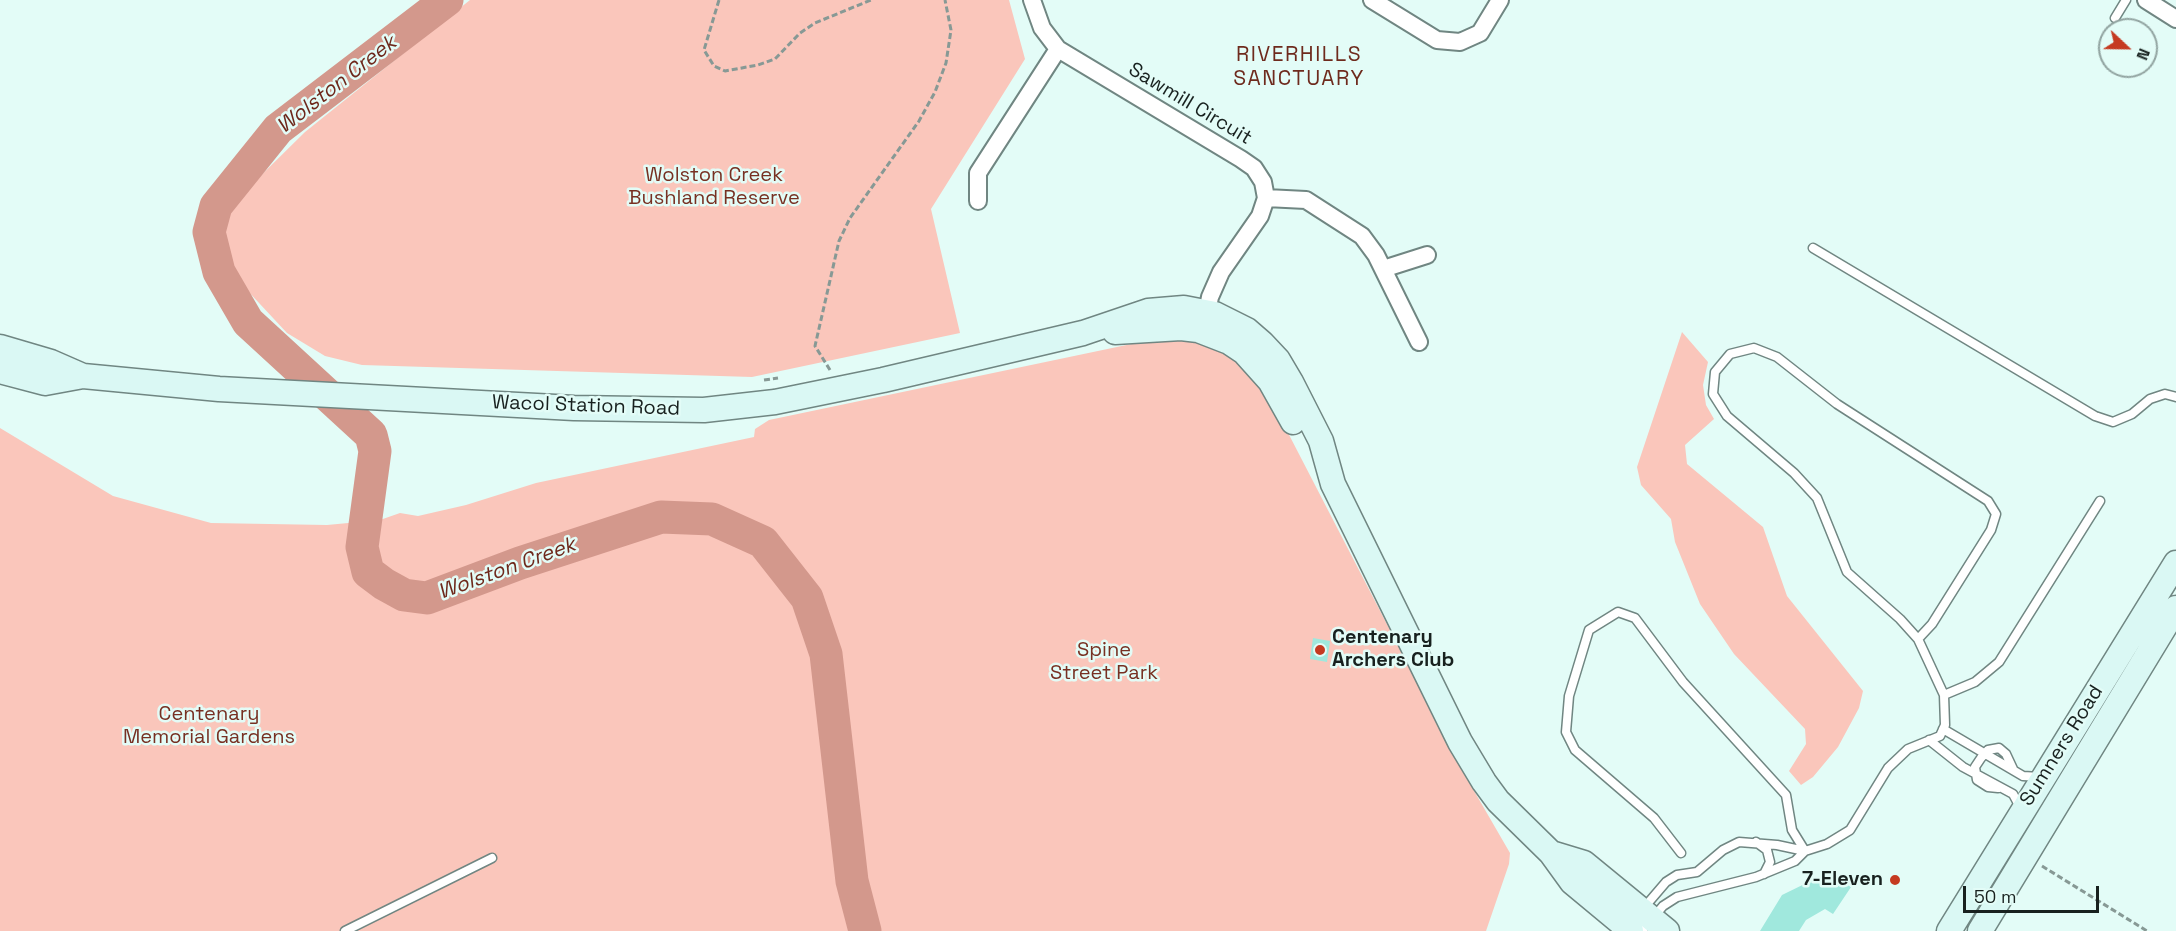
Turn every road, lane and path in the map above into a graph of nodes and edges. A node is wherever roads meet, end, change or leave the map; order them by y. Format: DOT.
graph roads {
  1 [pos="719,0"];
  2 [pos="871,0"];
  3 [pos="945,0"];
  4 [pos="1032,0"];
  5 [pos="1372,0"];
  6 [pos="1500,0"];
  7 [pos="2126,0"];
  8 [pos="2146,0"];
  9 [pos="2115,18"];
  10 [pos="2176,19"];
  11 [pos="1058,50"];
  12 [pos="1266,198"];
  13 [pos="978,201"];
  14 [pos="1813,248"];
  15 [pos="1426,255"];
  16 [pos="1383,269"];
  17 [pos="1204,322"];
  18 [pos="1419,342"];
  19 [pos="0,347"];
  20 [pos="0,371"];
  21 [pos="83,376"];
  22 [pos="828,377"];
  23 [pos="781,378"];
  24 [pos="761,381"];
  25 [pos="2176,397"];
  26 [pos="2100,501"];
  27 [pos="2176,563"];
  28 [pos="2176,608"];
  29 [pos="1918,639"];
  30 [pos="1944,695"];
  31 [pos="1943,729"];
  32 [pos="1929,741"];
  33 [pos="1985,754"];
  34 [pos="1976,774"];
  35 [pos="2033,776"];
  36 [pos="2020,814"];
  37 [pos="1755,842"];
  38 [pos="1805,851"];
  39 [pos="1681,852"];
  40 [pos="2026,856"];
  41 [pos="492,858"];
  42 [pos="1764,873"];
  43 [pos="1644,925"];
  44 [pos="345,931"];
  45 [pos="1949,931"];
  46 [pos="1980,931"];
  47 [pos="2147,931"];
  1 -- 2 [label="path"];
  3 -- 22 [label="path"];
  4 -- 11 [label="street, Sawmill Circuit"];
  5 -- 6 [label="street"];
  7 -- 9 [label="lane"];
  8 -- 10 [label="street"];
  11 -- 12 [label="street, Sawmill Circuit"];
  11 -- 13 [label="street"];
  12 -- 16 [label="street"];
  12 -- 17 [label="street"];
  14 -- 25 [label="lane"];
  15 -- 16 [label="street"];
  16 -- 18 [label="street"];
  17 -- 22 [label="main road, Wacol Station Road"];
  17 -- 43 [label="main road, Wacol Station Road"];
  19 -- 21 [label="main road, Wacol Station Road"];
  20 -- 21 [label="main road, Wacol Station Road"];
  21 -- 22 [label="main road, Wacol Station Road"];
  23 -- 24 [label="path"];
  26 -- 30 [label="lane"];
  27 -- 35 [label="main road, Sumners Road"];
  28 -- 40 [label="main road, Sumners Road"];
  29 -- 29 [label="lane"];
  29 -- 30 [label="lane"];
  30 -- 31 [label="lane"];
  31 -- 32 [label="lane"];
  31 -- 33 [label="lane"];
  32 -- 34 [label="lane"];
  32 -- 38 [label="lane"];
  33 -- 34 [label="lane"];
  33 -- 35 [label="lane"];
  34 -- 36 [label="lane"];
  35 -- 36 [label="main road, Sumners Road"];
  36 -- 45 [label="main road, Sumners Road"];
  37 -- 38 [label="lane"];
  37 -- 42 [label="lane"];
  37 -- 43 [label="lane"];
  38 -- 39 [label="lane"];
  38 -- 42 [label="lane"];
  40 -- 46 [label="main road, Sumners Road"];
  40 -- 47 [label="path"];
  41 -- 44 [label="lane"];
  42 -- 43 [label="lane"];
}
